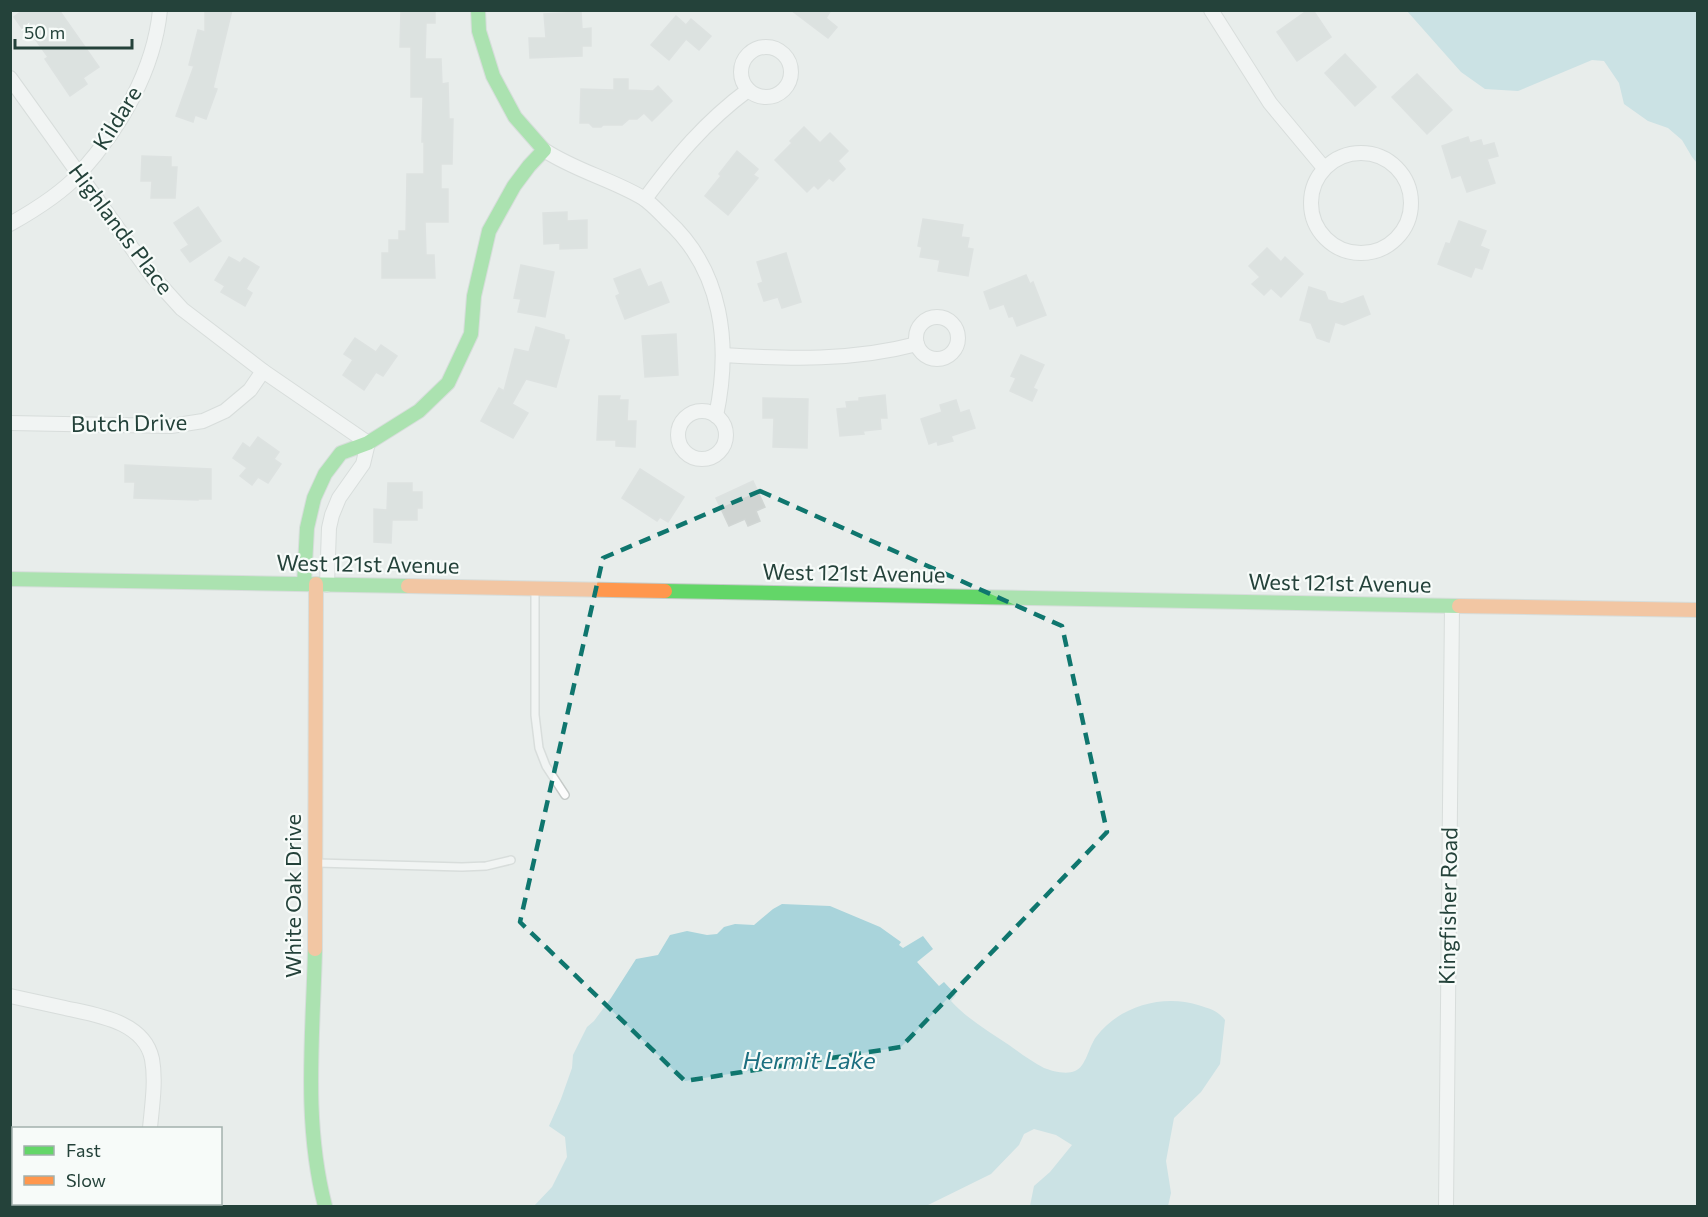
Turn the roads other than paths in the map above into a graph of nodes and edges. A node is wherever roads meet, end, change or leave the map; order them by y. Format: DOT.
graph roads {
  1 [pos="160,10"];
  2 [pos="478,10"];
  3 [pos="1211,10"];
  4 [pos="10,78"];
  5 [pos="748,90"];
  6 [pos="544,150"];
  7 [pos="1324,168"];
  8 [pos="80,174"];
  9 [pos="645,199"];
  10 [pos="10,224"];
  11 [pos="917,344"];
  12 [pos="723,355"];
  13 [pos="263,371"];
  14 [pos="716,416"];
  15 [pos="10,423"];
  16 [pos="368,443"];
  17 [pos="10,579"];
  18 [pos="316,584"];
  19 [pos="535,588"];
  20 [pos="1452,606"];
  21 [pos="1698,610"];
  22 [pos="565,795"];
  23 [pos="511,860"];
  24 [pos="315,863"];
  25 [pos="10,996"];
  26 [pos="150,1127"];
  27 [pos="325,1206"];
  28 [pos="1446,1206"];
  1 -- 8 [label="street, Kildare"];
  2 -- 6 [label="street"];
  3 -- 7 [label="street"];
  4 -- 8 [label="street, Highlands Place"];
  5 -- 9 [label="street"];
  6 -- 9 [label="street"];
  6 -- 16 [label="street, White Oak Drive"];
  7 -- 7 [label="street"];
  8 -- 10 [label="street, Kildare"];
  8 -- 13 [label="street, Highlands Place"];
  9 -- 12 [label="street"];
  11 -- 12 [label="street"];
  12 -- 14 [label="street"];
  13 -- 15 [label="street, Butch Drive"];
  13 -- 16 [label="street, Highlands Place"];
  16 -- 18 [label="street"];
  16 -- 18 [label="street, White Oak Drive"];
  17 -- 18 [label="street, West 121st Avenue"];
  18 -- 19 [label="street, West 121st Avenue"];
  18 -- 24 [label="street, White Oak Drive"];
  19 -- 20 [label="street, West 121st Avenue"];
  19 -- 22 [label="lane"];
  20 -- 21 [label="street, West 121st Avenue"];
  20 -- 28 [label="street, Kingfisher Road"];
  23 -- 24 [label="lane"];
  24 -- 27 [label="street, White Oak Drive"];
  25 -- 26 [label="street"];
}
